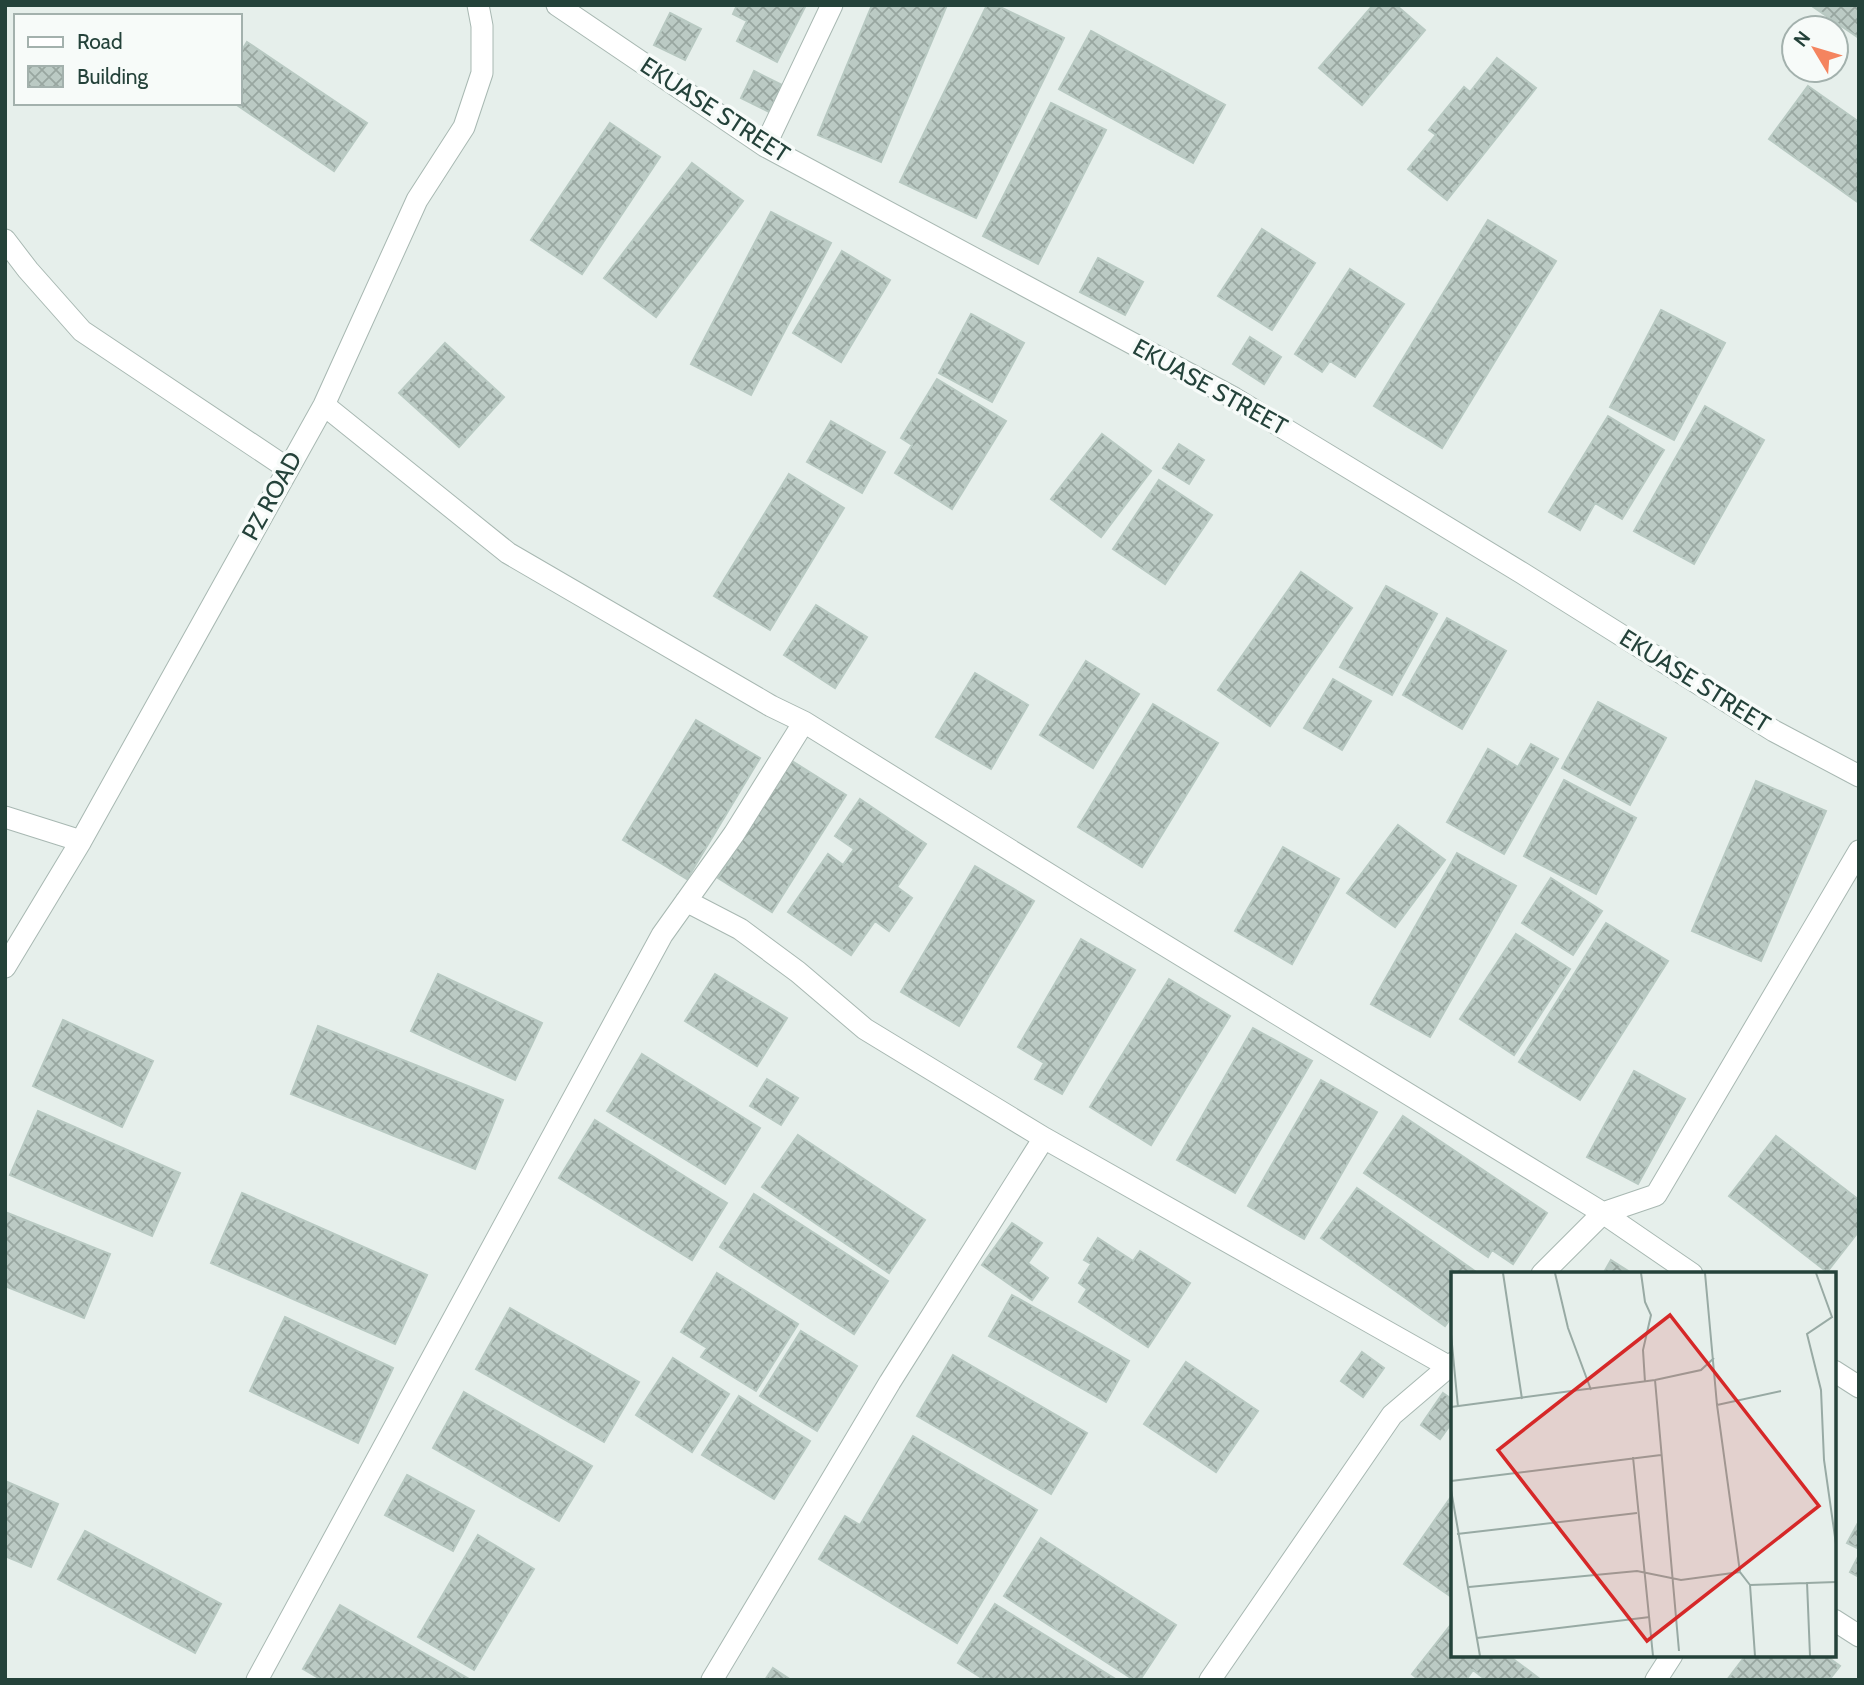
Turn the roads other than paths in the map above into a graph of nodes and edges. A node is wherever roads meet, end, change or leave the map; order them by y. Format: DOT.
graph roads {
  1 [pos="478,5"];
  2 [pos="557,5"];
  3 [pos="832,5"];
  4 [pos="765,146"];
  5 [pos="5,240"];
  6 [pos="324,405"];
  7 [pos="287,468"];
  8 [pos="804,722"];
  9 [pos="1859,776"];
  10 [pos="5,817"];
  11 [pos="81,841"];
  12 [pos="1859,851"];
  13 [pos="686,901"];
  14 [pos="5,967"];
  15 [pos="1044,1138"];
  16 [pos="1603,1213"];
  17 [pos="1544,1272"];
  18 [pos="1689,1272"];
  19 [pos="1451,1366"];
  20 [pos="1836,1372"];
  21 [pos="1859,1387"];
  22 [pos="1836,1621"];
  23 [pos="1859,1636"];
  24 [pos="1671,1657"];
  25 [pos="257,1680"];
  26 [pos="712,1680"];
  27 [pos="1210,1680"];
  28 [pos="1656,1680"];
  1 -- 6 [label="street, PZ ROAD"];
  2 -- 4 [label="street, EKUASE STREET"];
  3 -- 4 [label="street"];
  4 -- 9 [label="street, EKUASE STREET"];
  5 -- 7 [label="street"];
  6 -- 7 [label="street, PZ ROAD"];
  6 -- 8 [label="street"];
  7 -- 11 [label="street, PZ ROAD"];
  8 -- 13 [label="street"];
  8 -- 16 [label="street"];
  10 -- 11 [label="street"];
  11 -- 14 [label="street, PZ ROAD"];
  12 -- 16 [label="street"];
  13 -- 15 [label="street"];
  13 -- 25 [label="street"];
  15 -- 19 [label="street"];
  15 -- 26 [label="street"];
  16 -- 17 [label="street"];
  16 -- 18 [label="street"];
  19 -- 27 [label="street"];
  20 -- 21 [label="street"];
  22 -- 23 [label="street"];
  24 -- 28 [label="street"];
}
